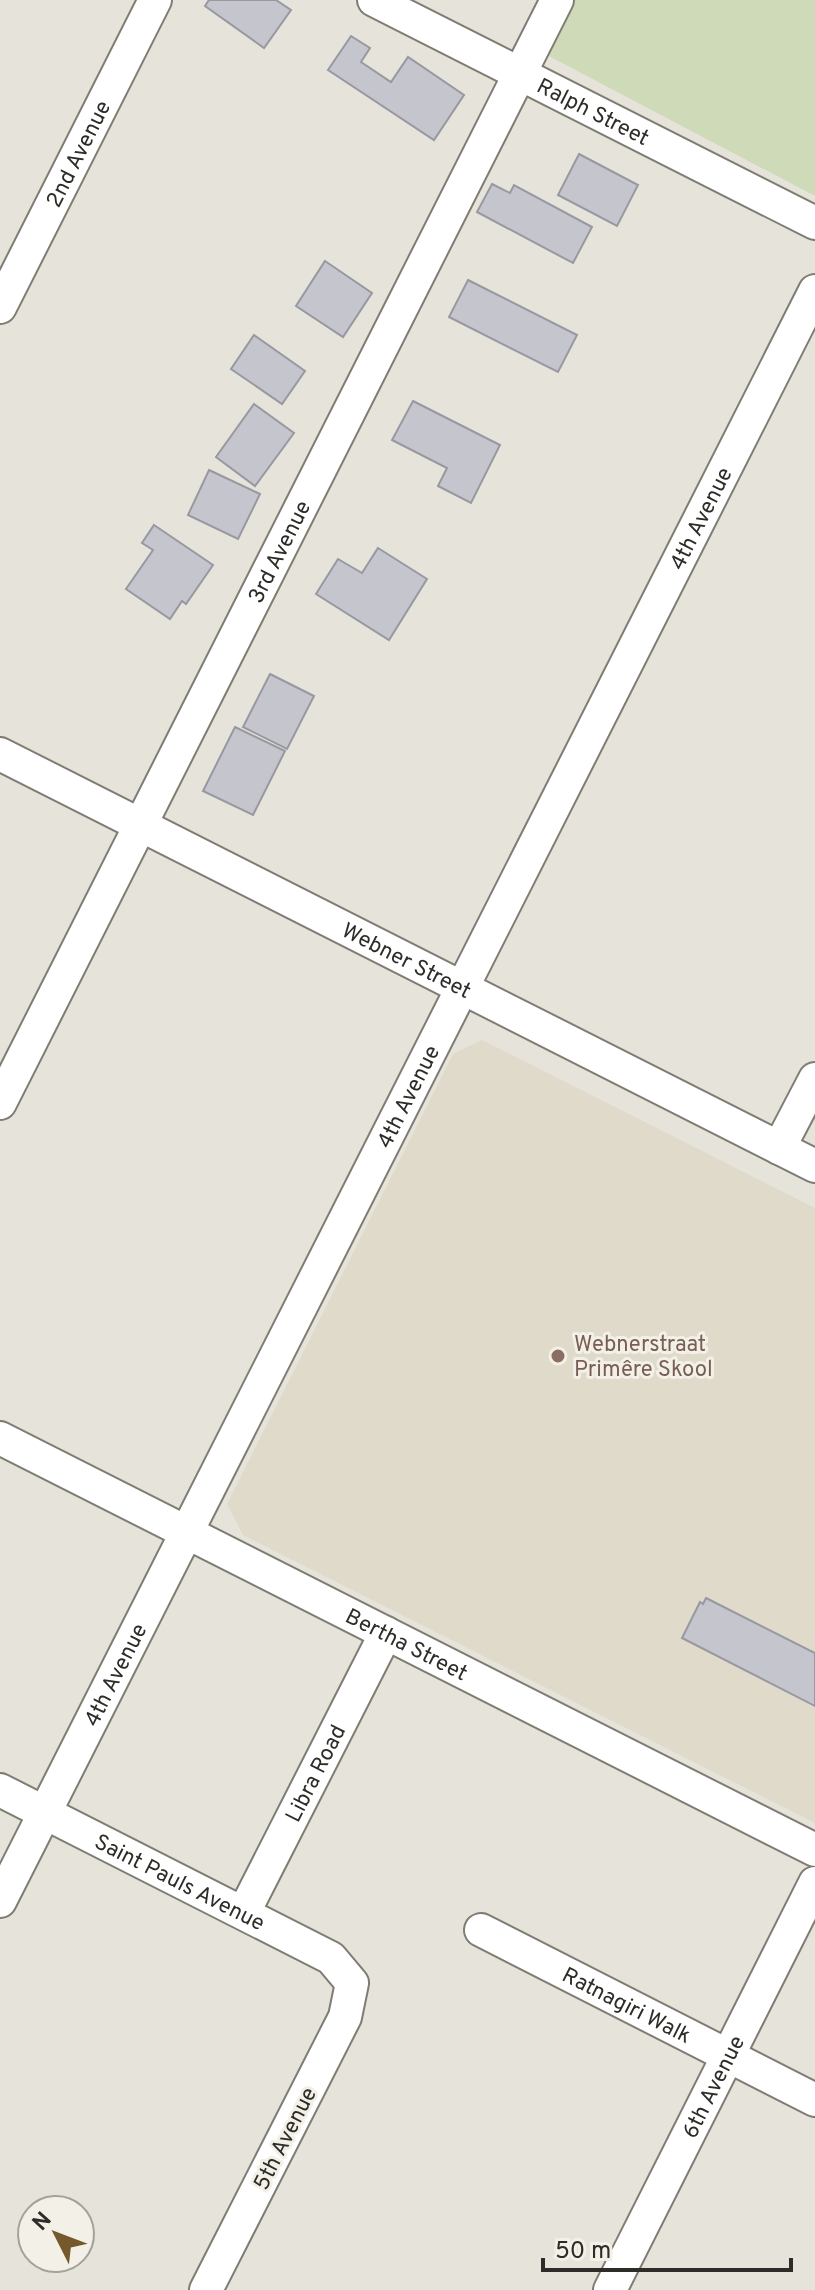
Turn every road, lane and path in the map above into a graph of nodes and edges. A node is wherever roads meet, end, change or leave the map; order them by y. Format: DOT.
graph roads {
  1 [pos="155,0"];
  2 [pos="374,0"];
  3 [pos="557,0"];
  4 [pos="520,74"];
  5 [pos="815,223"];
  6 [pos="815,291"];
  7 [pos="0,307"];
  8 [pos="0,754"];
  9 [pos="141,825"];
  10 [pos="462,987"];
  11 [pos="815,1079"];
  12 [pos="0,1103"];
  13 [pos="779,1148"];
  14 [pos="815,1166"];
  15 [pos="0,1438"];
  16 [pos="188,1533"];
  17 [pos="386,1633"];
  18 [pos="0,1790"];
  19 [pos="45,1812"];
  20 [pos="815,1850"];
  21 [pos="815,1883"];
  22 [pos="0,1901"];
  23 [pos="244,1912"];
  24 [pos="481,1930"];
  25 [pos="352,1983"];
  26 [pos="728,2056"];
  27 [pos="815,2100"];
  28 [pos="206,2290"];
  29 [pos="610,2290"];
  1 -- 7 [label="street, 2nd Avenue"];
  2 -- 4 [label="street, Ralph Street"];
  3 -- 4 [label="street, 3rd Avenue"];
  4 -- 5 [label="street, Ralph Street"];
  4 -- 9 [label="street, 3rd Avenue"];
  6 -- 10 [label="street, 4th Avenue"];
  8 -- 9 [label="street, Webner Street"];
  9 -- 10 [label="street, Webner Street"];
  9 -- 12 [label="street, 3rd Avenue"];
  10 -- 13 [label="street, Webner Street"];
  10 -- 16 [label="street, 4th Avenue"];
  11 -- 13 [label="street"];
  13 -- 14 [label="street, Webner Street"];
  15 -- 16 [label="street, Bertha Street"];
  16 -- 17 [label="street, Bertha Street"];
  16 -- 19 [label="street, 4th Avenue"];
  17 -- 20 [label="street, Bertha Street"];
  17 -- 23 [label="street, Libra Road"];
  18 -- 19 [label="street, Saint Pauls Avenue"];
  19 -- 22 [label="street, 4th Avenue"];
  19 -- 23 [label="street, Saint Pauls Avenue"];
  21 -- 26 [label="street, 6th Avenue"];
  23 -- 25 [label="street, Saint Pauls Avenue"];
  24 -- 26 [label="street, Ratnagiri Walk"];
  25 -- 28 [label="street, 5th Avenue"];
  26 -- 27 [label="street, Ratnagiri Walk"];
  26 -- 29 [label="street, 6th Avenue"];
}
